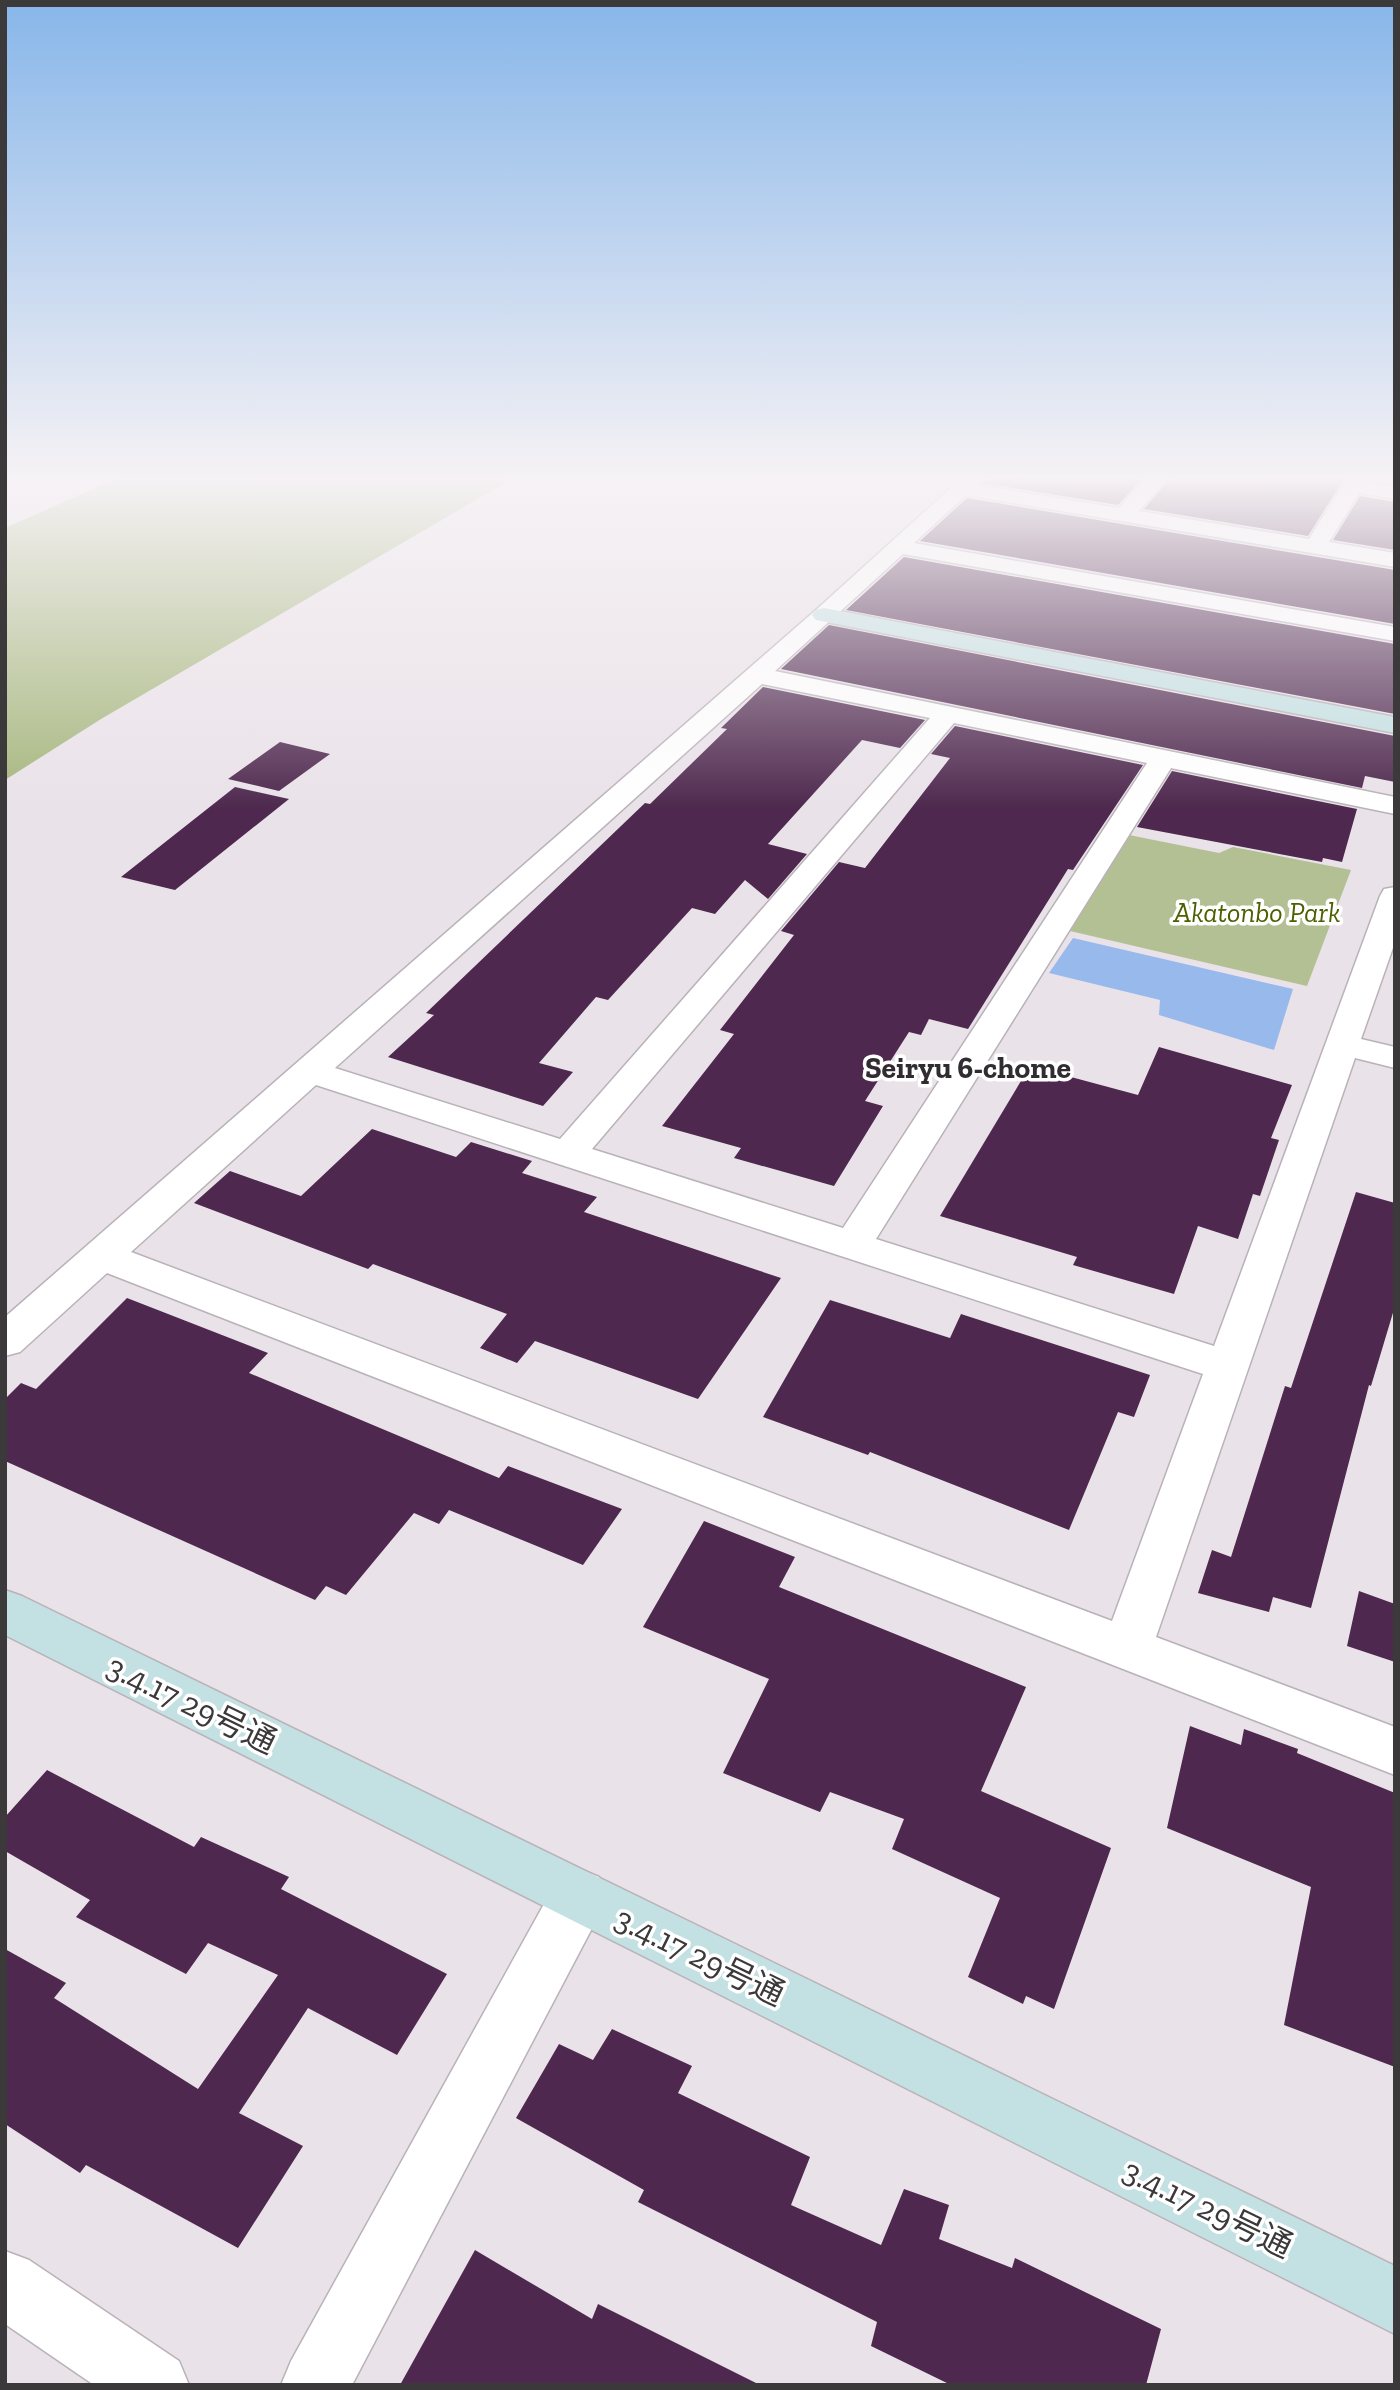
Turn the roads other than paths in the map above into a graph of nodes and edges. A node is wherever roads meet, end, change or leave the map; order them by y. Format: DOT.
graph roads {
  1 [pos="854,588"];
  2 [pos="1130,588"];
  3 [pos="824,615"];
  4 [pos="1395,634"];
  5 [pos="757,674"];
  6 [pos="948,713"];
  7 [pos="1395,725"];
  8 [pos="1164,758"];
  9 [pos="1395,806"];
  10 [pos="1395,896"];
  11 [pos="1342,1044"];
  12 [pos="1395,1058"];
  13 [pos="310,1071"];
  14 [pos="567,1154"];
  15 [pos="852,1245"];
  16 [pos="101,1256"];
  17 [pos="5,1340"];
  18 [pos="1227,1366"];
  19 [pos="5,1611"];
  20 [pos="1127,1648"];
  21 [pos="1395,1751"];
  22 [pos="579,1896"];
  23 [pos="5,2284"];
  24 [pos="1395,2301"];
  25 [pos="155,2385"];
  26 [pos="315,2385"];
  1 -- 3 [label="street"];
  2 -- 4 [label="street"];
  3 -- 5 [label="street"];
  3 -- 7 [label="street"];
  5 -- 6 [label="street"];
  5 -- 13 [label="street"];
  6 -- 8 [label="street"];
  6 -- 14 [label="street"];
  8 -- 9 [label="street"];
  8 -- 15 [label="street"];
  10 -- 11 [label="street"];
  11 -- 12 [label="street"];
  11 -- 18 [label="street"];
  13 -- 14 [label="street"];
  13 -- 16 [label="street"];
  14 -- 15 [label="street"];
  15 -- 18 [label="street"];
  16 -- 17 [label="street"];
  16 -- 20 [label="street"];
  18 -- 20 [label="street"];
  19 -- 22 [label="street, 3.4.17 29号通"];
  20 -- 21 [label="street"];
  22 -- 24 [label="street, 3.4.17 29号通"];
  22 -- 26 [label="street"];
  23 -- 25 [label="street"];
}
